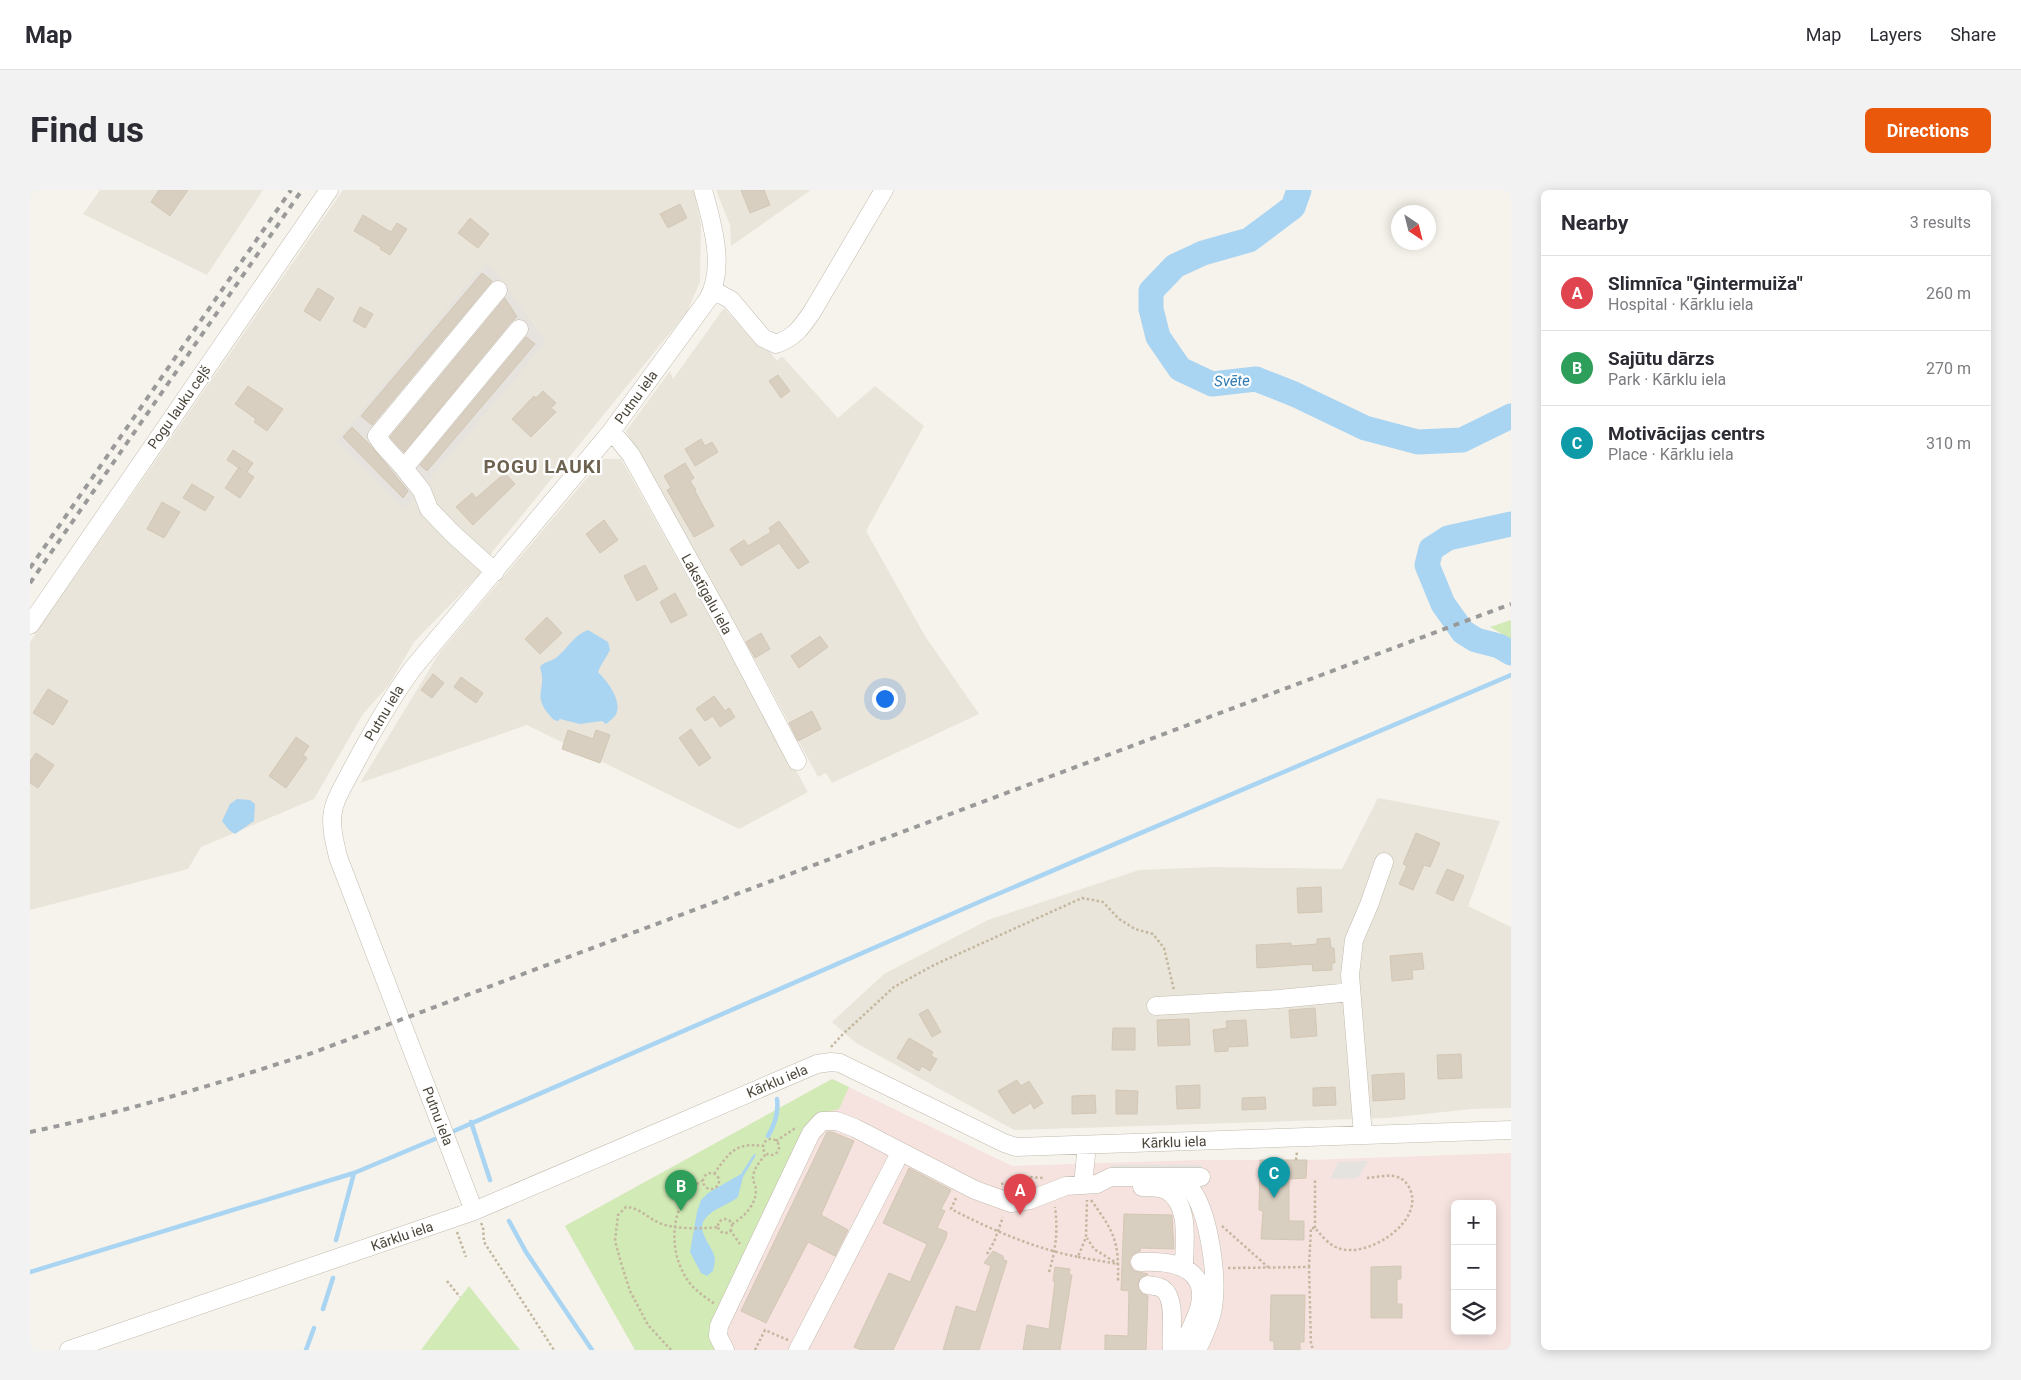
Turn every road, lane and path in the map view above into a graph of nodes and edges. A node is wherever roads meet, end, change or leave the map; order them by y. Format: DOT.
graph roads {
  1 [pos="329,190"];
  2 [pos="703,190"];
  3 [pos="884,190"];
  4 [pos="498,290"];
  5 [pos="713,290"];
  6 [pos="519,329"];
  7 [pos="610,433"];
  8 [pos="404,468"];
  9 [pos="495,572"];
  10 [pos="30,625"];
  11 [pos="797,761"];
  12 [pos="1384,862"];
  13 [pos="1351,992"];
  14 [pos="1176,1005"];
  15 [pos="1156,1006"];
  16 [pos="817,1064"];
  17 [pos="1511,1130"];
  18 [pos="1363,1135"];
  19 [pos="1087,1144"];
  20 [pos="763,1146"];
  21 [pos="900,1153"];
  22 [pos="766,1154"];
  23 [pos="714,1174"];
  24 [pos="1174,1177"];
  25 [pos="1201,1177"];
  26 [pos="1367,1178"];
  27 [pos="703,1180"];
  28 [pos="1315,1180"];
  29 [pos="962,1184"];
  30 [pos="1089,1190"];
  31 [pos="1054,1191"];
  32 [pos="1008,1202"];
  33 [pos="474,1211"];
  34 [pos="452,1219"];
  35 [pos="1220,1223"];
  36 [pos="732,1224"];
  37 [pos="675,1226"];
  38 [pos="718,1227"];
  39 [pos="1315,1228"];
  40 [pos="997,1232"];
  41 [pos="1086,1236"];
  42 [pos="1055,1252"];
  43 [pos="987,1254"];
  44 [pos="466,1257"];
  45 [pos="1078,1257"];
  46 [pos="1140,1262"];
  47 [pos="1118,1264"];
  48 [pos="1310,1266"];
  49 [pos="1184,1267"];
  50 [pos="1214,1268"];
  51 [pos="1268,1268"];
  52 [pos="1049,1272"];
  53 [pos="447,1281"];
  54 [pos="1118,1281"];
  55 [pos="1148,1285"];
  56 [pos="460,1297"];
  57 [pos="726,1311"];
  58 [pos="1311,1345"];
  59 [pos="799,1348"];
  60 [pos="69,1350"];
  61 [pos="554,1350"];
  62 [pos="671,1350"];
  63 [pos="725,1350"];
  64 [pos="755,1350"];
  65 [pos="1172,1350"];
  66 [pos="1188,1350"];
  67 [pos="1197,1350"];
  68 [pos="1310,1350"];
  69 [pos="1314,1350"];
  1 -- 10 [label="street, Pogu lauku ceļš"];
  2 -- 5 [label="street"];
  3 -- 5 [label="street"];
  4 -- 8 [label="street"];
  5 -- 7 [label="street, Putnu iela"];
  6 -- 8 [label="street"];
  7 -- 9 [label="street, Putnu iela"];
  7 -- 11 [label="street, Lakstīgalu iela"];
  8 -- 9 [label="street"];
  9 -- 33 [label="street, Putnu iela"];
  12 -- 13 [label="street"];
  13 -- 14 [label="street"];
  13 -- 18 [label="street"];
  14 -- 15 [label="street"];
  14 -- 16 [label="path"];
  16 -- 19 [label="street, Kārklu iela"];
  16 -- 33 [label="street, Kārklu iela"];
  17 -- 18 [label="street, Kārklu iela"];
  18 -- 19 [label="street, Kārklu iela"];
  19 -- 30 [label="street"];
  20 -- 22 [label="path"];
  20 -- 22 [label="path"];
  20 -- 23 [label="path"];
  21 -- 29 [label="street"];
  21 -- 57 [label="street"];
  21 -- 59 [label="street"];
  22 -- 36 [label="path"];
  23 -- 27 [label="path"];
  23 -- 27 [label="path"];
  24 -- 25 [label="street"];
  24 -- 30 [label="street"];
  24 -- 50 [label="street"];
  26 -- 39 [label="path"];
  27 -- 37 [label="path"];
  28 -- 39 [label="path"];
  29 -- 32 [label="street"];
  29 -- 40 [label="path"];
  30 -- 31 [label="street"];
  30 -- 41 [label="path"];
  30 -- 47 [label="path"];
  30 -- 49 [label="street"];
  31 -- 32 [label="street"];
  31 -- 42 [label="path"];
  32 -- 40 [label="path"];
  33 -- 34 [label="street, Kārklu iela"];
  33 -- 61 [label="path"];
  34 -- 44 [label="path"];
  34 -- 60 [label="street, Kārklu iela"];
  35 -- 51 [label="path"];
  36 -- 38 [label="path"];
  36 -- 38 [label="path"];
  37 -- 38 [label="path"];
  37 -- 57 [label="path"];
  37 -- 62 [label="path"];
  39 -- 48 [label="path"];
  40 -- 42 [label="path"];
  40 -- 43 [label="path"];
  41 -- 45 [label="path"];
  41 -- 47 [label="path"];
  42 -- 45 [label="path"];
  42 -- 52 [label="path"];
  45 -- 47 [label="path"];
  46 -- 49 [label="street"];
  47 -- 54 [label="path"];
  48 -- 51 [label="path"];
  48 -- 58 [label="path"];
  49 -- 66 [label="street"];
  50 -- 51 [label="path"];
  50 -- 67 [label="street"];
  53 -- 56 [label="path"];
  55 -- 65 [label="street"];
  57 -- 63 [label="street"];
  58 -- 68 [label="path"];
  58 -- 69 [label="path"];
  59 -- 64 [label="path"];
}
